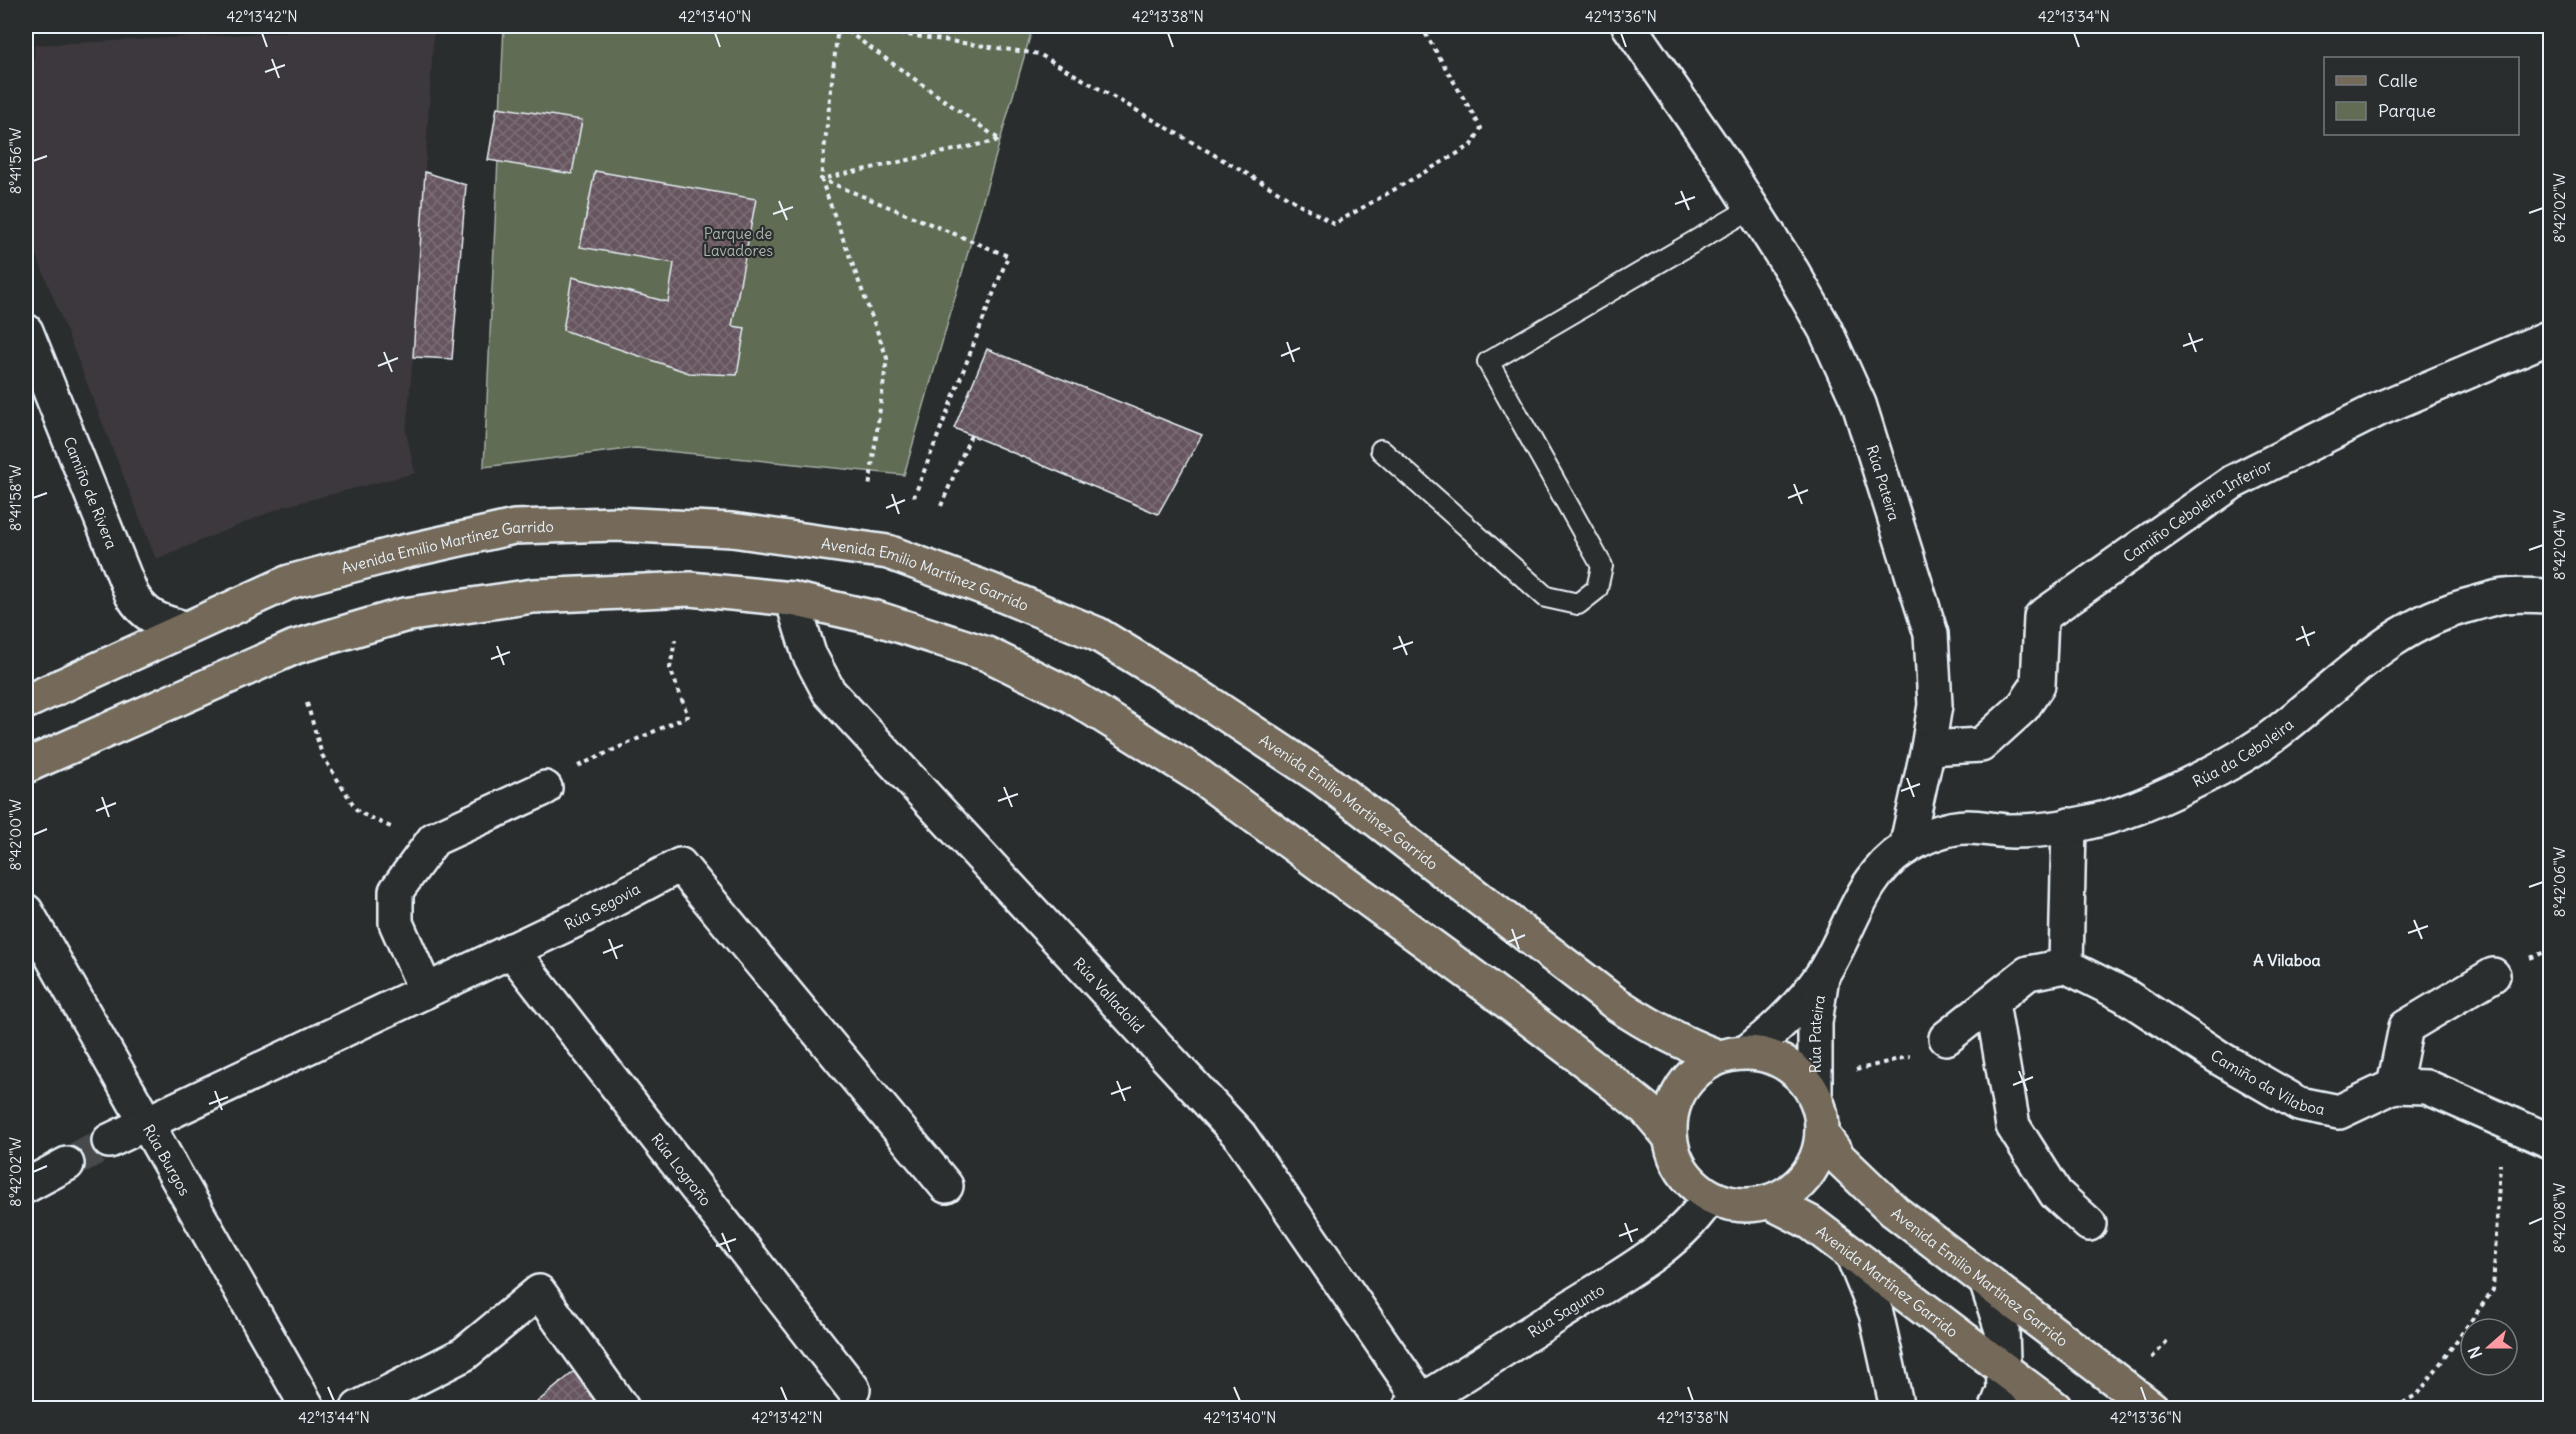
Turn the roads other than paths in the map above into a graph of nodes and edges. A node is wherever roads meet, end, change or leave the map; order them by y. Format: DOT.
graph roads {
  1 [pos="1629,26"];
  2 [pos="1752,208"];
  3 [pos="26,331"];
  4 [pos="2550,337"];
  5 [pos="1381,450"];
  6 [pos="2550,596"];
  7 [pos="792,599"];
  8 [pos="184,628"];
  9 [pos="26,702"];
  10 [pos="1928,748"];
  11 [pos="26,766"];
  12 [pos="545,788"];
  13 [pos="2069,825"];
  14 [pos="1906,848"];
  15 [pos="26,911"];
  16 [pos="511,950"];
  17 [pos="2066,966"];
  18 [pos="1823,974"];
  19 [pos="2493,975"];
  20 [pos="426,991"];
  21 [pos="1992,1003"];
  22 [pos="1946,1038"];
  23 [pos="1733,1054"];
  24 [pos="2394,1086"];
  25 [pos="1815,1096"];
  26 [pos="145,1123"];
  27 [pos="1822,1134"];
  28 [pos="1669,1136"];
  29 [pos="109,1141"];
  30 [pos="2550,1141"];
  31 [pos="67,1164"];
  32 [pos="26,1186"];
  33 [pos="946,1186"];
  34 [pos="1709,1197"];
  35 [pos="1770,1202"];
  36 [pos="2089,1224"];
  37 [pos="1852,1254"];
  38 [pos="1986,1281"];
  39 [pos="2002,1368"];
  40 [pos="853,1389"];
  41 [pos="1416,1405"];
  42 [pos="2052,1406"];
  43 [pos="308,1408"];
  44 [pos="358,1408"];
  45 [pos="622,1408"];
  46 [pos="1897,1408"];
  47 [pos="1997,1408"];
  48 [pos="2006,1408"];
  49 [pos="2152,1408"];
  1 -- 2 [label="street, Rúa Pateira"];
  2 -- 5 [label="lane"];
  2 -- 10 [label="street, Rúa Pateira"];
  3 -- 8 [label="street, Camiño de Rivera"];
  4 -- 10 [label="street, Camiño Ceboleira Inferior"];
  6 -- 13 [label="street, Rúa da Ceboleira"];
  7 -- 11 [label="main road"];
  7 -- 28 [label="main road"];
  7 -- 41 [label="street, Rúa Valladolid"];
  8 -- 9 [label="main road, Avenida Emilio Martínez Garrido"];
  8 -- 23 [label="main road, Avenida Emilio Martínez Garrido"];
  10 -- 14 [label="street, Rúa Pateira"];
  12 -- 20 [label="street"];
  13 -- 14 [label="street, Rúa da Ceboleira"];
  13 -- 17 [label="street"];
  14 -- 18 [label="street, Rúa Pateira"];
  15 -- 26 [label="street, Rúa Burgos"];
  16 -- 20 [label="street, Rúa Segovia"];
  16 -- 33 [label="street, Rúa Segovia"];
  16 -- 40 [label="street, Rúa Logroño"];
  17 -- 21 [label="street"];
  17 -- 24 [label="street, Camiño da Vilaboa"];
  18 -- 23 [label="street, Rúa Pateira"];
  18 -- 25 [label="street, Rúa Pateira"];
  19 -- 24 [label="street"];
  20 -- 26 [label="street, Rúa Segovia"];
  21 -- 22 [label="street"];
  21 -- 36 [label="street"];
  23 -- 25 [label="main road"];
  23 -- 28 [label="main road"];
  24 -- 30 [label="street, Camiño da Vilaboa"];
  25 -- 27 [label="main road"];
  26 -- 29 [label="street, Rúa Segovia"];
  26 -- 43 [label="street, Rúa Burgos"];
  27 -- 35 [label="main road"];
  27 -- 38 [label="main road, Avenida Emilio Martínez Garrido"];
  28 -- 34 [label="main road"];
  31 -- 32 [label="street"];
  34 -- 35 [label="main road"];
  34 -- 41 [label="street, Rúa Sagunto"];
  35 -- 37 [label="main road, Avenida Martínez Garrido"];
  37 -- 39 [label="main road, Avenida Martínez Garrido"];
  37 -- 46 [label="street"];
  38 -- 39 [label="street"];
  38 -- 49 [label="main road, Avenida Emilio Martínez Garrido"];
  39 -- 42 [label="main road"];
  39 -- 47 [label="street"];
  42 -- 48 [label="street"];
  44 -- 45 [label="street"];
}
